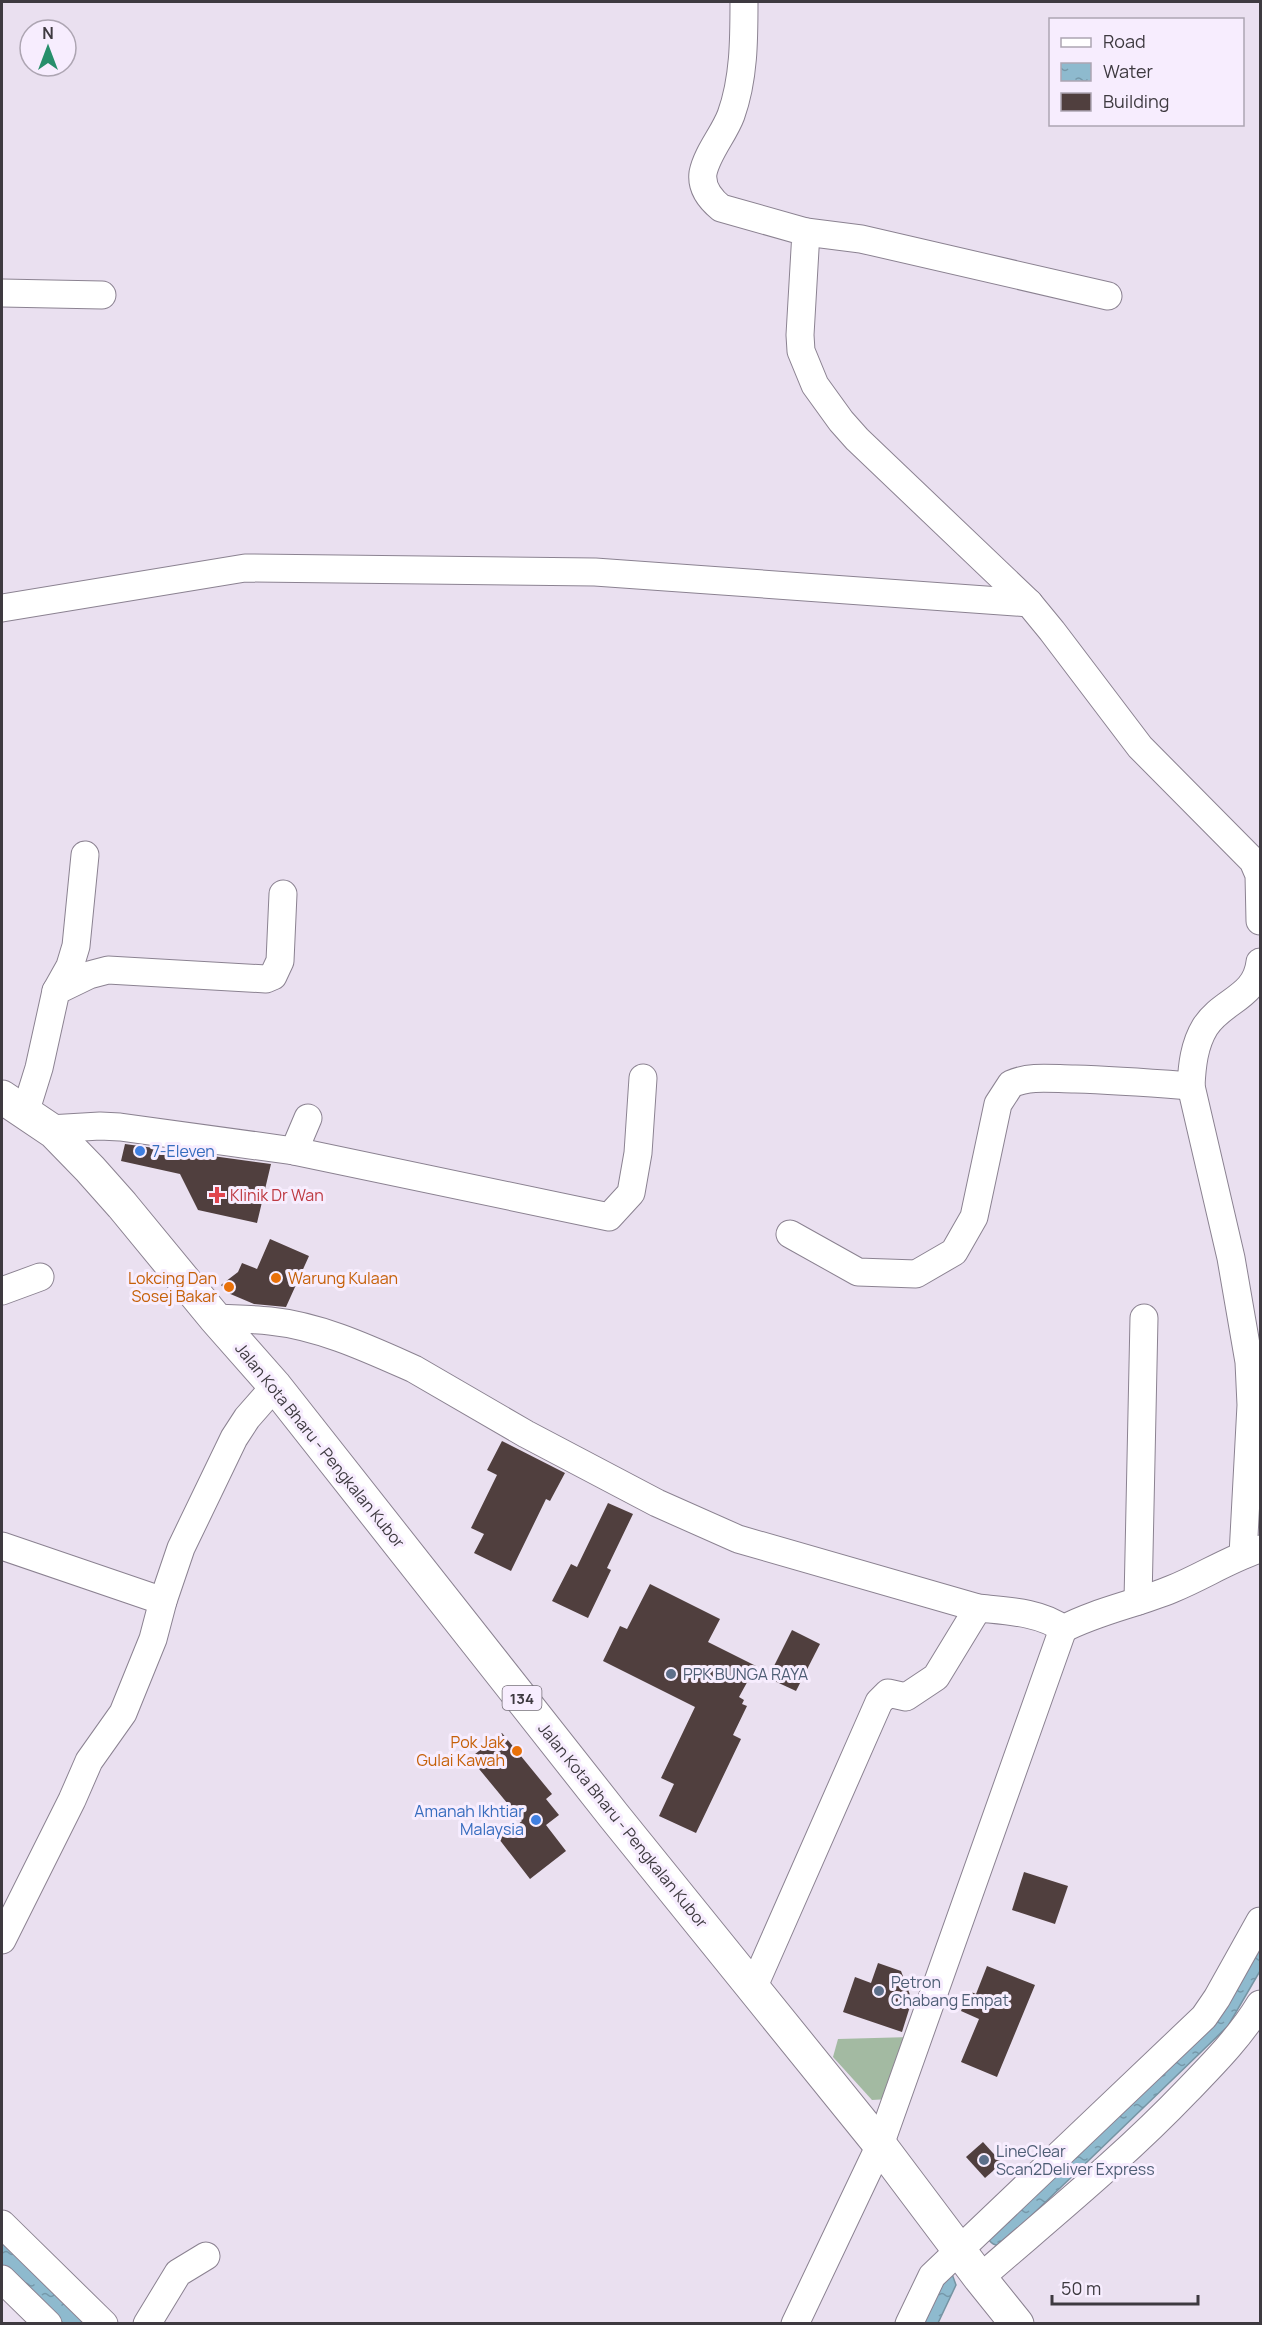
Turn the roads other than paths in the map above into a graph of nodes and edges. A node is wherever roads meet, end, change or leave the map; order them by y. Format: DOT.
graph roads {
  1 [pos="744,2"];
  2 [pos="807,231"];
  3 [pos="2,293"];
  4 [pos="102,295"];
  5 [pos="1108,296"];
  6 [pos="1029,603"];
  7 [pos="2,608"];
  8 [pos="1253,849"];
  9 [pos="85,855"];
  10 [pos="283,894"];
  11 [pos="1260,921"];
  12 [pos="1260,962"];
  13 [pos="56,991"];
  14 [pos="643,1078"];
  15 [pos="1191,1086"];
  16 [pos="25,1113"];
  17 [pos="308,1118"];
  18 [pos="294,1151"];
  19 [pos="790,1234"];
  20 [pos="40,1277"];
  21 [pos="2,1291"];
  22 [pos="215,1318"];
  23 [pos="1144,1318"];
  24 [pos="275,1386"];
  25 [pos="2,1545"];
  26 [pos="1252,1552"];
  27 [pos="163,1601"];
  28 [pos="1138,1602"];
  29 [pos="978,1608"];
  30 [pos="1063,1629"];
  31 [pos="1260,1921"];
  32 [pos="2,1940"];
  33 [pos="754,1986"];
  34 [pos="1260,2004"];
  35 [pos="880,2145"];
  36 [pos="2,2224"];
  37 [pos="960,2249"];
  38 [pos="206,2256"];
  39 [pos="2,2278"];
  40 [pos="980,2278"];
  41 [pos="48,2324"];
  42 [pos="104,2324"];
  43 [pos="147,2324"];
  44 [pos="795,2324"];
  45 [pos="909,2324"];
  46 [pos="1017,2324"];
  1 -- 2 [label="street"];
  2 -- 5 [label="street"];
  2 -- 6 [label="street"];
  3 -- 4 [label="street"];
  6 -- 7 [label="street"];
  6 -- 8 [label="street"];
  8 -- 11 [label="street"];
  9 -- 13 [label="street"];
  10 -- 13 [label="street"];
  12 -- 15 [label="street"];
  13 -- 16 [label="street"];
  14 -- 18 [label="street"];
  15 -- 19 [label="street"];
  15 -- 26 [label="street"];
  16 -- 18 [label="street"];
  16 -- 22 [label="main road, Jalan Kota Bharu - Pengkalan Kubor / 134"];
  17 -- 18 [label="street"];
  20 -- 21 [label="street"];
  22 -- 24 [label="main road, Jalan Kota Bharu - Pengkalan Kubor / 134"];
  22 -- 29 [label="street"];
  23 -- 28 [label="street"];
  24 -- 27 [label="street"];
  24 -- 33 [label="main road, Jalan Kota Bharu - Pengkalan Kubor / 134"];
  25 -- 27 [label="street"];
  26 -- 28 [label="street"];
  27 -- 32 [label="street"];
  28 -- 30 [label="street"];
  29 -- 30 [label="street"];
  29 -- 33 [label="street"];
  30 -- 35 [label="street"];
  31 -- 37 [label="street"];
  33 -- 35 [label="main road, Jalan Kota Bharu - Pengkalan Kubor / 134"];
  34 -- 40 [label="street"];
  35 -- 37 [label="main road, Jalan Kota Bharu - Pengkalan Kubor / 134"];
  35 -- 44 [label="street"];
  36 -- 42 [label="street"];
  37 -- 40 [label="main road, Jalan Kota Bharu - Pengkalan Kubor / 134"];
  37 -- 45 [label="street"];
  38 -- 43 [label="street"];
  39 -- 41 [label="street"];
  40 -- 46 [label="main road, Jalan Kota Bharu - Pengkalan Kubor / 134"];
}
